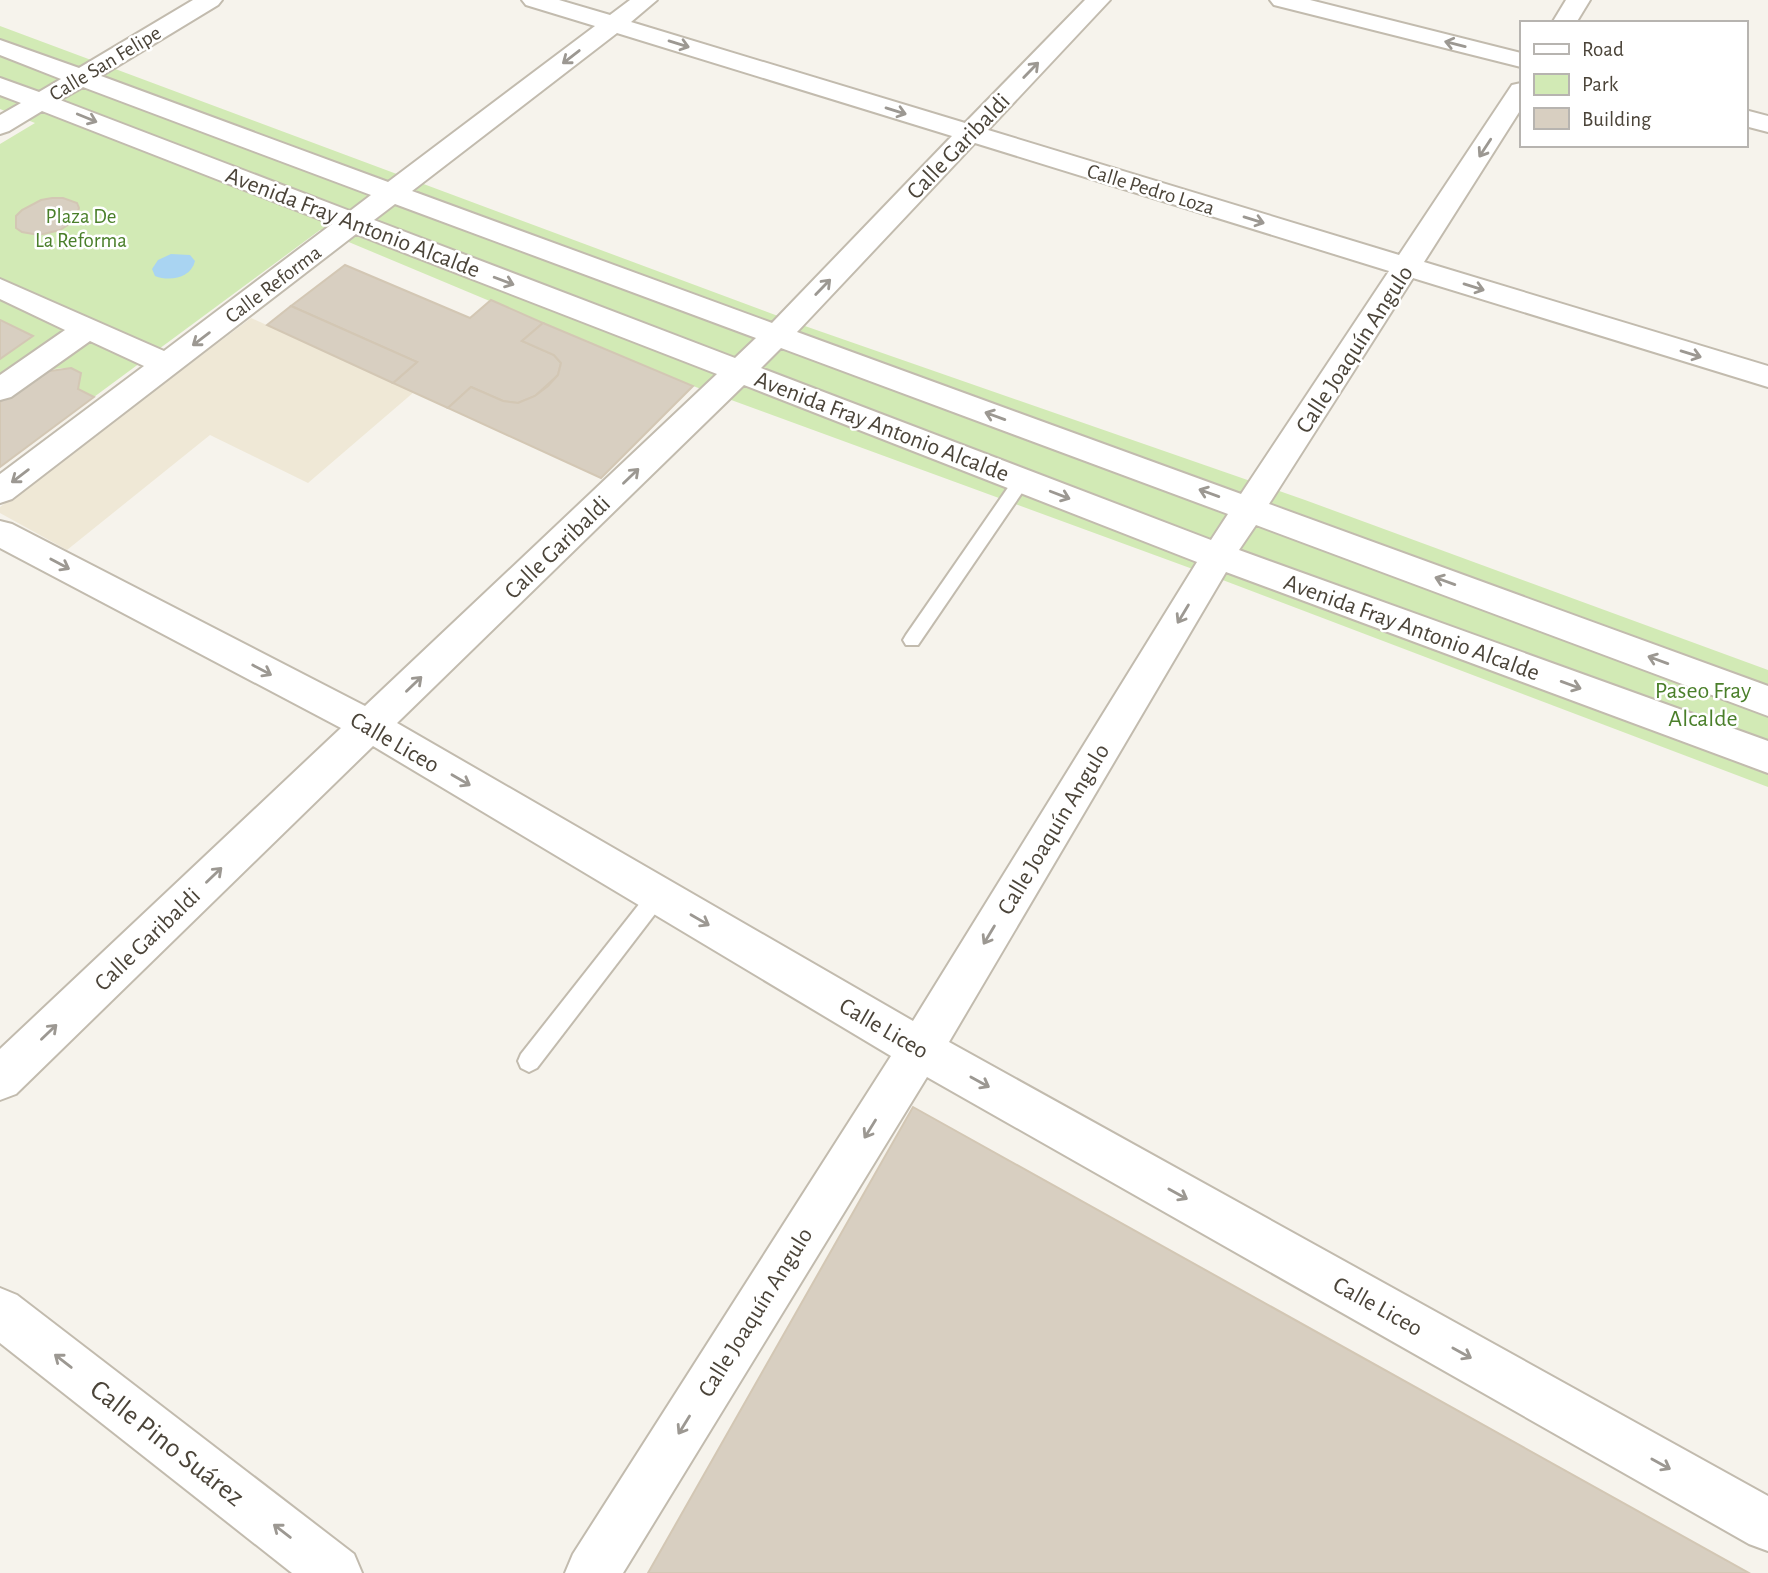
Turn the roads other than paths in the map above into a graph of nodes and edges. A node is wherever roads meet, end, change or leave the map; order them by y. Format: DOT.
graph roads {
  1 [pos="210,0"];
  2 [pos="534,0"];
  3 [pos="645,0"];
  4 [pos="1098,0"];
  5 [pos="1282,0"];
  6 [pos="1577,0"];
  7 [pos="1564,21"];
  8 [pos="613,24"];
  9 [pos="0,47"];
  10 [pos="1520,60"];
  11 [pos="80,77"];
  12 [pos="0,86"];
  13 [pos="1520,92"];
  14 [pos="42,100"];
  15 [pos="1747,119"];
  16 [pos="1768,124"];
  17 [pos="0,126"];
  18 [pos="970,133"];
  19 [pos="391,195"];
  20 [pos="353,223"];
  21 [pos="1409,267"];
  22 [pos="0,288"];
  23 [pos="88,328"];
  24 [pos="776,336"];
  25 [pos="167,365"];
  26 [pos="741,371"];
  27 [pos="1768,377"];
  28 [pos="0,390"];
  29 [pos="1023,480"];
  30 [pos="0,491"];
  31 [pos="1250,508"];
  32 [pos="0,533"];
  33 [pos="1218,556"];
  34 [pos="912,640"];
  35 [pos="1768,701"];
  36 [pos="370,726"];
  37 [pos="1768,757"];
  38 [pos="658,895"];
  39 [pos="920,1049"];
  40 [pos="529,1061"];
  41 [pos="0,1079"];
  42 [pos="0,1312"];
  43 [pos="1768,1525"];
  44 [pos="335,1573"];
  45 [pos="592,1573"];
  1 -- 11 [label="street, Calle San Felipe"];
  2 -- 8 [label="street, Calle Pedro Loza"];
  3 -- 8 [label="street, Calle Reforma"];
  18 -- 4 [label="street, Calle Garibaldi, one-way"];
  10 -- 5 [label="street, one-way"];
  6 -- 7 [label="street"];
  8 -- 18 [label="street, Calle Pedro Loza, one-way"];
  8 -- 19 [label="street, Calle Reforma, one-way"];
  9 -- 11 [label="street, Avenida Fray Antonio Alcalde"];
  11 -- 14 [label="street, Calle San Felipe"];
  11 -- 19 [label="street, Avenida Fray Antonio Alcalde"];
  12 -- 14 [label="street, Avenida Fray Antonio Alcalde"];
  13 -- 21 [label="street, Calle Joaquín Angulo, one-way"];
  14 -- 17 [label="street, Calle San Felipe"];
  14 -- 20 [label="street, Avenida Fray Antonio Alcalde, one-way"];
  15 -- 16 [label="street"];
  18 -- 21 [label="street, Calle Pedro Loza, one-way"];
  24 -- 18 [label="street, Calle Garibaldi, one-way"];
  19 -- 20 [label="street, Calle Reforma"];
  19 -- 24 [label="street, Avenida Fray Antonio Alcalde"];
  20 -- 25 [label="street, Calle Reforma, one-way"];
  20 -- 26 [label="street, Avenida Fray Antonio Alcalde, one-way"];
  21 -- 27 [label="street, Calle Pedro Loza, one-way"];
  21 -- 31 [label="street, Calle Joaquín Angulo"];
  22 -- 23 [label="street"];
  23 -- 25 [label="street"];
  23 -- 28 [label="street"];
  24 -- 26 [label="street, Calle Garibaldi"];
  31 -- 24 [label="street, Avenida Fray Antonio Alcalde, one-way"];
  25 -- 30 [label="street, Calle Reforma, one-way"];
  26 -- 29 [label="street, Avenida Fray Antonio Alcalde"];
  36 -- 26 [label="street, Calle Garibaldi, one-way"];
  29 -- 33 [label="street, Avenida Fray Antonio Alcalde, one-way"];
  29 -- 34 [label="lane"];
  31 -- 33 [label="street, Calle Joaquín Angulo"];
  35 -- 31 [label="street, Avenida Fray Antonio Alcalde, one-way"];
  32 -- 36 [label="street, Calle Liceo, one-way"];
  33 -- 37 [label="street, Avenida Fray Antonio Alcalde, one-way"];
  33 -- 39 [label="street, Calle Joaquín Angulo, one-way"];
  36 -- 38 [label="street, Calle Liceo, one-way"];
  41 -- 36 [label="street, Calle Garibaldi, one-way"];
  38 -- 39 [label="street, Calle Liceo, one-way"];
  38 -- 40 [label="lane"];
  39 -- 43 [label="street, Calle Liceo, one-way"];
  39 -- 45 [label="street, Calle Joaquín Angulo, one-way"];
  44 -- 42 [label="street, Calle Pino Suárez, one-way"];
}
